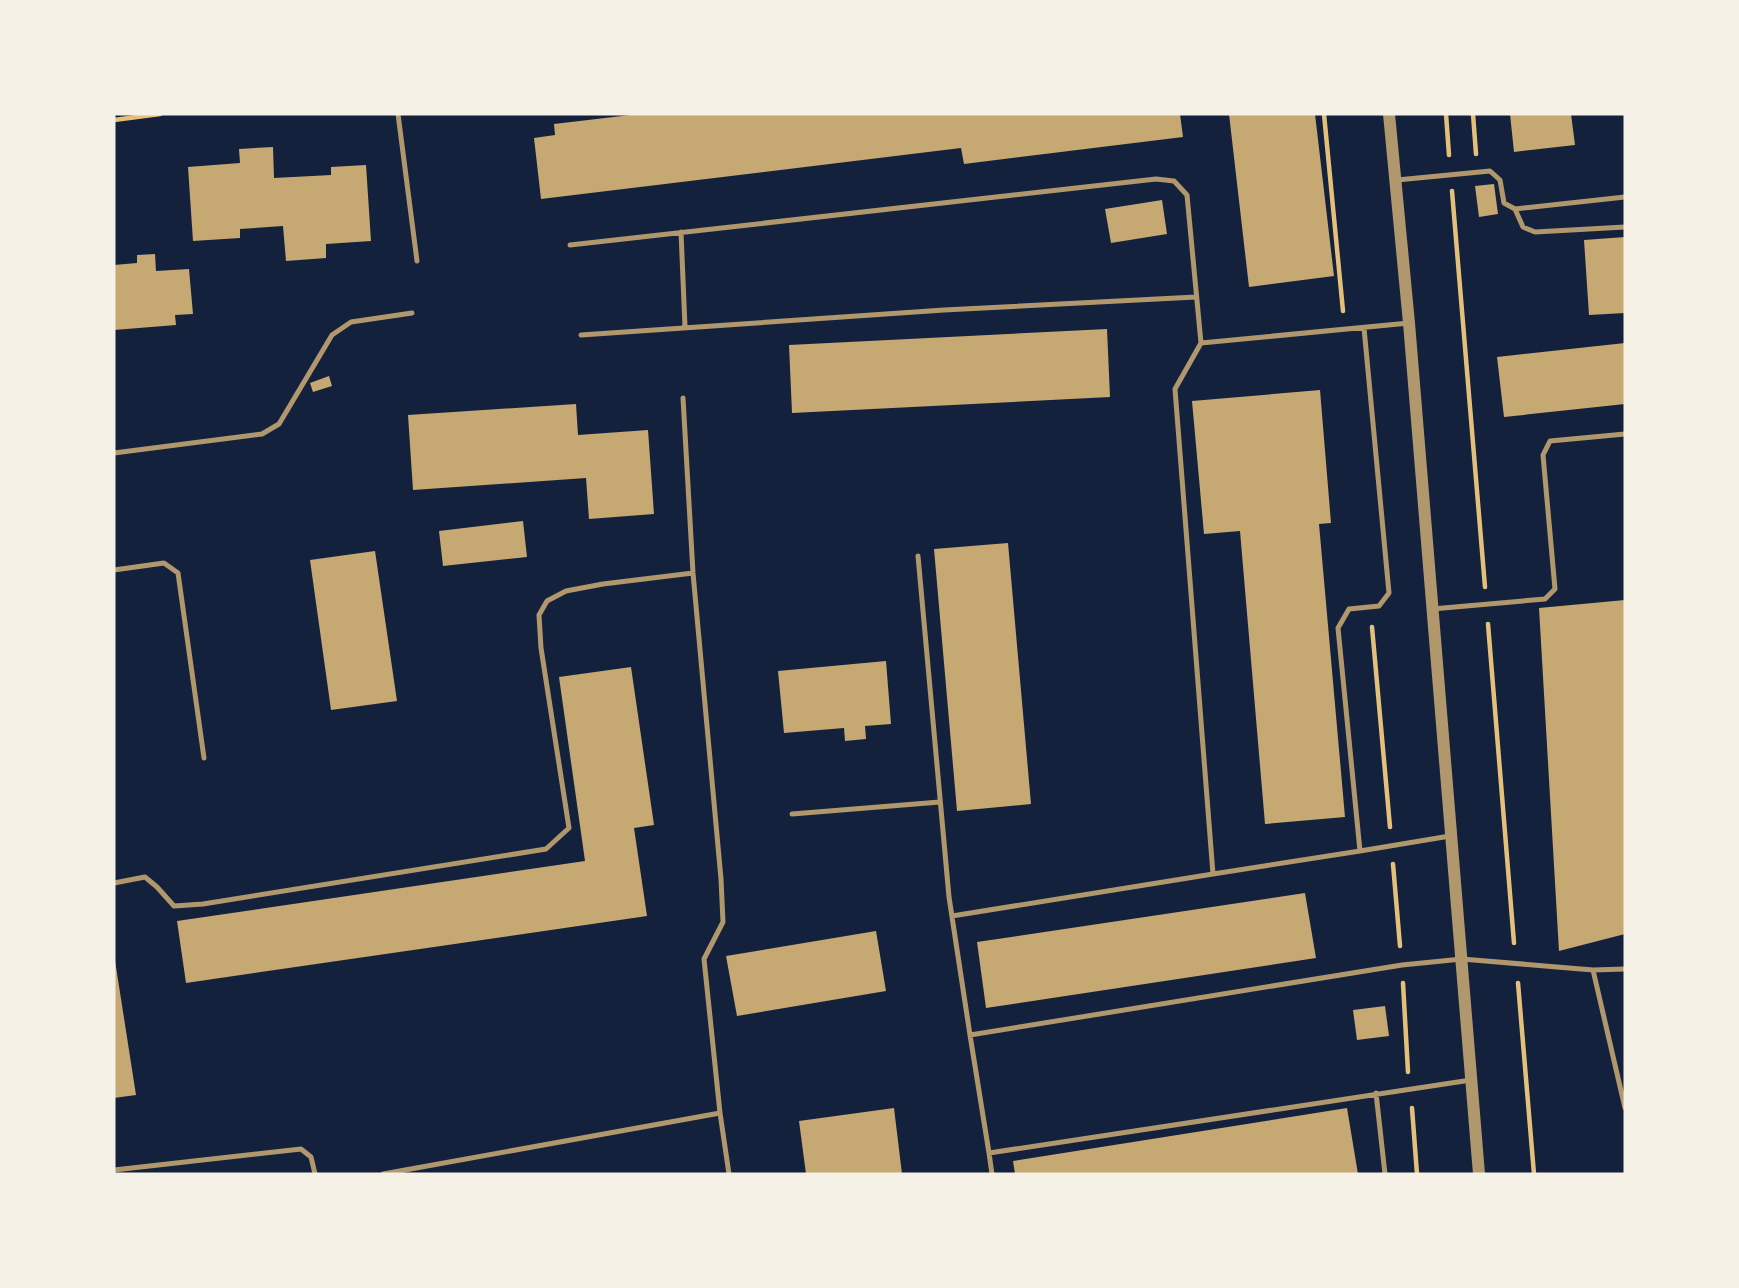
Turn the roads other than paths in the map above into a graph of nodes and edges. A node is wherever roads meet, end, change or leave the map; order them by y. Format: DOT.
graph roads {
  1 [pos="398,114"];
  2 [pos="1389,114"];
  3 [pos="1395,181"];
  4 [pos="1625,197"];
  5 [pos="1515,209"];
  6 [pos="1625,227"];
  7 [pos="681,232"];
  8 [pos="570,245"];
  9 [pos="417,261"];
  10 [pos="1196,297"];
  11 [pos="412,313"];
  12 [pos="1409,323"];
  13 [pos="685,327"];
  14 [pos="1364,328"];
  15 [pos="581,335"];
  16 [pos="1201,342"];
  17 [pos="683,398"];
  18 [pos="1625,433"];
  19 [pos="114,453"];
  20 [pos="919,556"];
  21 [pos="114,570"];
  22 [pos="693,573"];
  23 [pos="1432,609"];
  24 [pos="204,758"];
  25 [pos="940,802"];
  26 [pos="792,814"];
  27 [pos="1450,836"];
  28 [pos="1360,851"];
  29 [pos="1213,874"];
  30 [pos="114,883"];
  31 [pos="952,916"];
  32 [pos="1462,959"];
  33 [pos="1625,969"];
  34 [pos="1593,970"];
  35 [pos="970,1035"];
  36 [pos="1471,1080"];
  37 [pos="1376,1093"];
  38 [pos="1625,1108"];
  39 [pos="720,1113"];
  40 [pos="989,1153"];
  41 [pos="114,1170"];
  42 [pos="315,1174"];
  43 [pos="383,1174"];
  44 [pos="729,1174"];
  45 [pos="992,1174"];
  46 [pos="1385,1174"];
  47 [pos="1479,1174"];
  1 -- 9 [label="lane"];
  2 -- 3 [label="street"];
  3 -- 5 [label="lane"];
  3 -- 12 [label="street"];
  4 -- 5 [label="lane"];
  5 -- 6 [label="lane"];
  7 -- 8 [label="lane"];
  7 -- 10 [label="lane"];
  7 -- 13 [label="lane"];
  10 -- 13 [label="lane"];
  10 -- 16 [label="lane"];
  11 -- 19 [label="lane"];
  12 -- 14 [label="lane"];
  12 -- 23 [label="street"];
  13 -- 15 [label="lane"];
  14 -- 16 [label="lane"];
  14 -- 28 [label="lane"];
  16 -- 29 [label="lane"];
  17 -- 22 [label="lane"];
  18 -- 23 [label="lane"];
  20 -- 25 [label="lane"];
  21 -- 24 [label="lane"];
  22 -- 30 [label="lane"];
  22 -- 39 [label="lane"];
  23 -- 27 [label="street"];
  25 -- 26 [label="lane"];
  25 -- 31 [label="lane"];
  27 -- 28 [label="lane"];
  27 -- 32 [label="street"];
  28 -- 29 [label="lane"];
  29 -- 31 [label="lane"];
  31 -- 35 [label="lane"];
  32 -- 34 [label="lane"];
  32 -- 35 [label="lane"];
  32 -- 36 [label="street"];
  33 -- 34 [label="lane"];
  34 -- 38 [label="lane"];
  35 -- 40 [label="lane"];
  36 -- 37 [label="lane"];
  36 -- 47 [label="street"];
  37 -- 40 [label="lane"];
  37 -- 46 [label="lane"];
  39 -- 43 [label="lane"];
  39 -- 44 [label="lane"];
  40 -- 45 [label="lane"];
  41 -- 42 [label="lane"];
}
